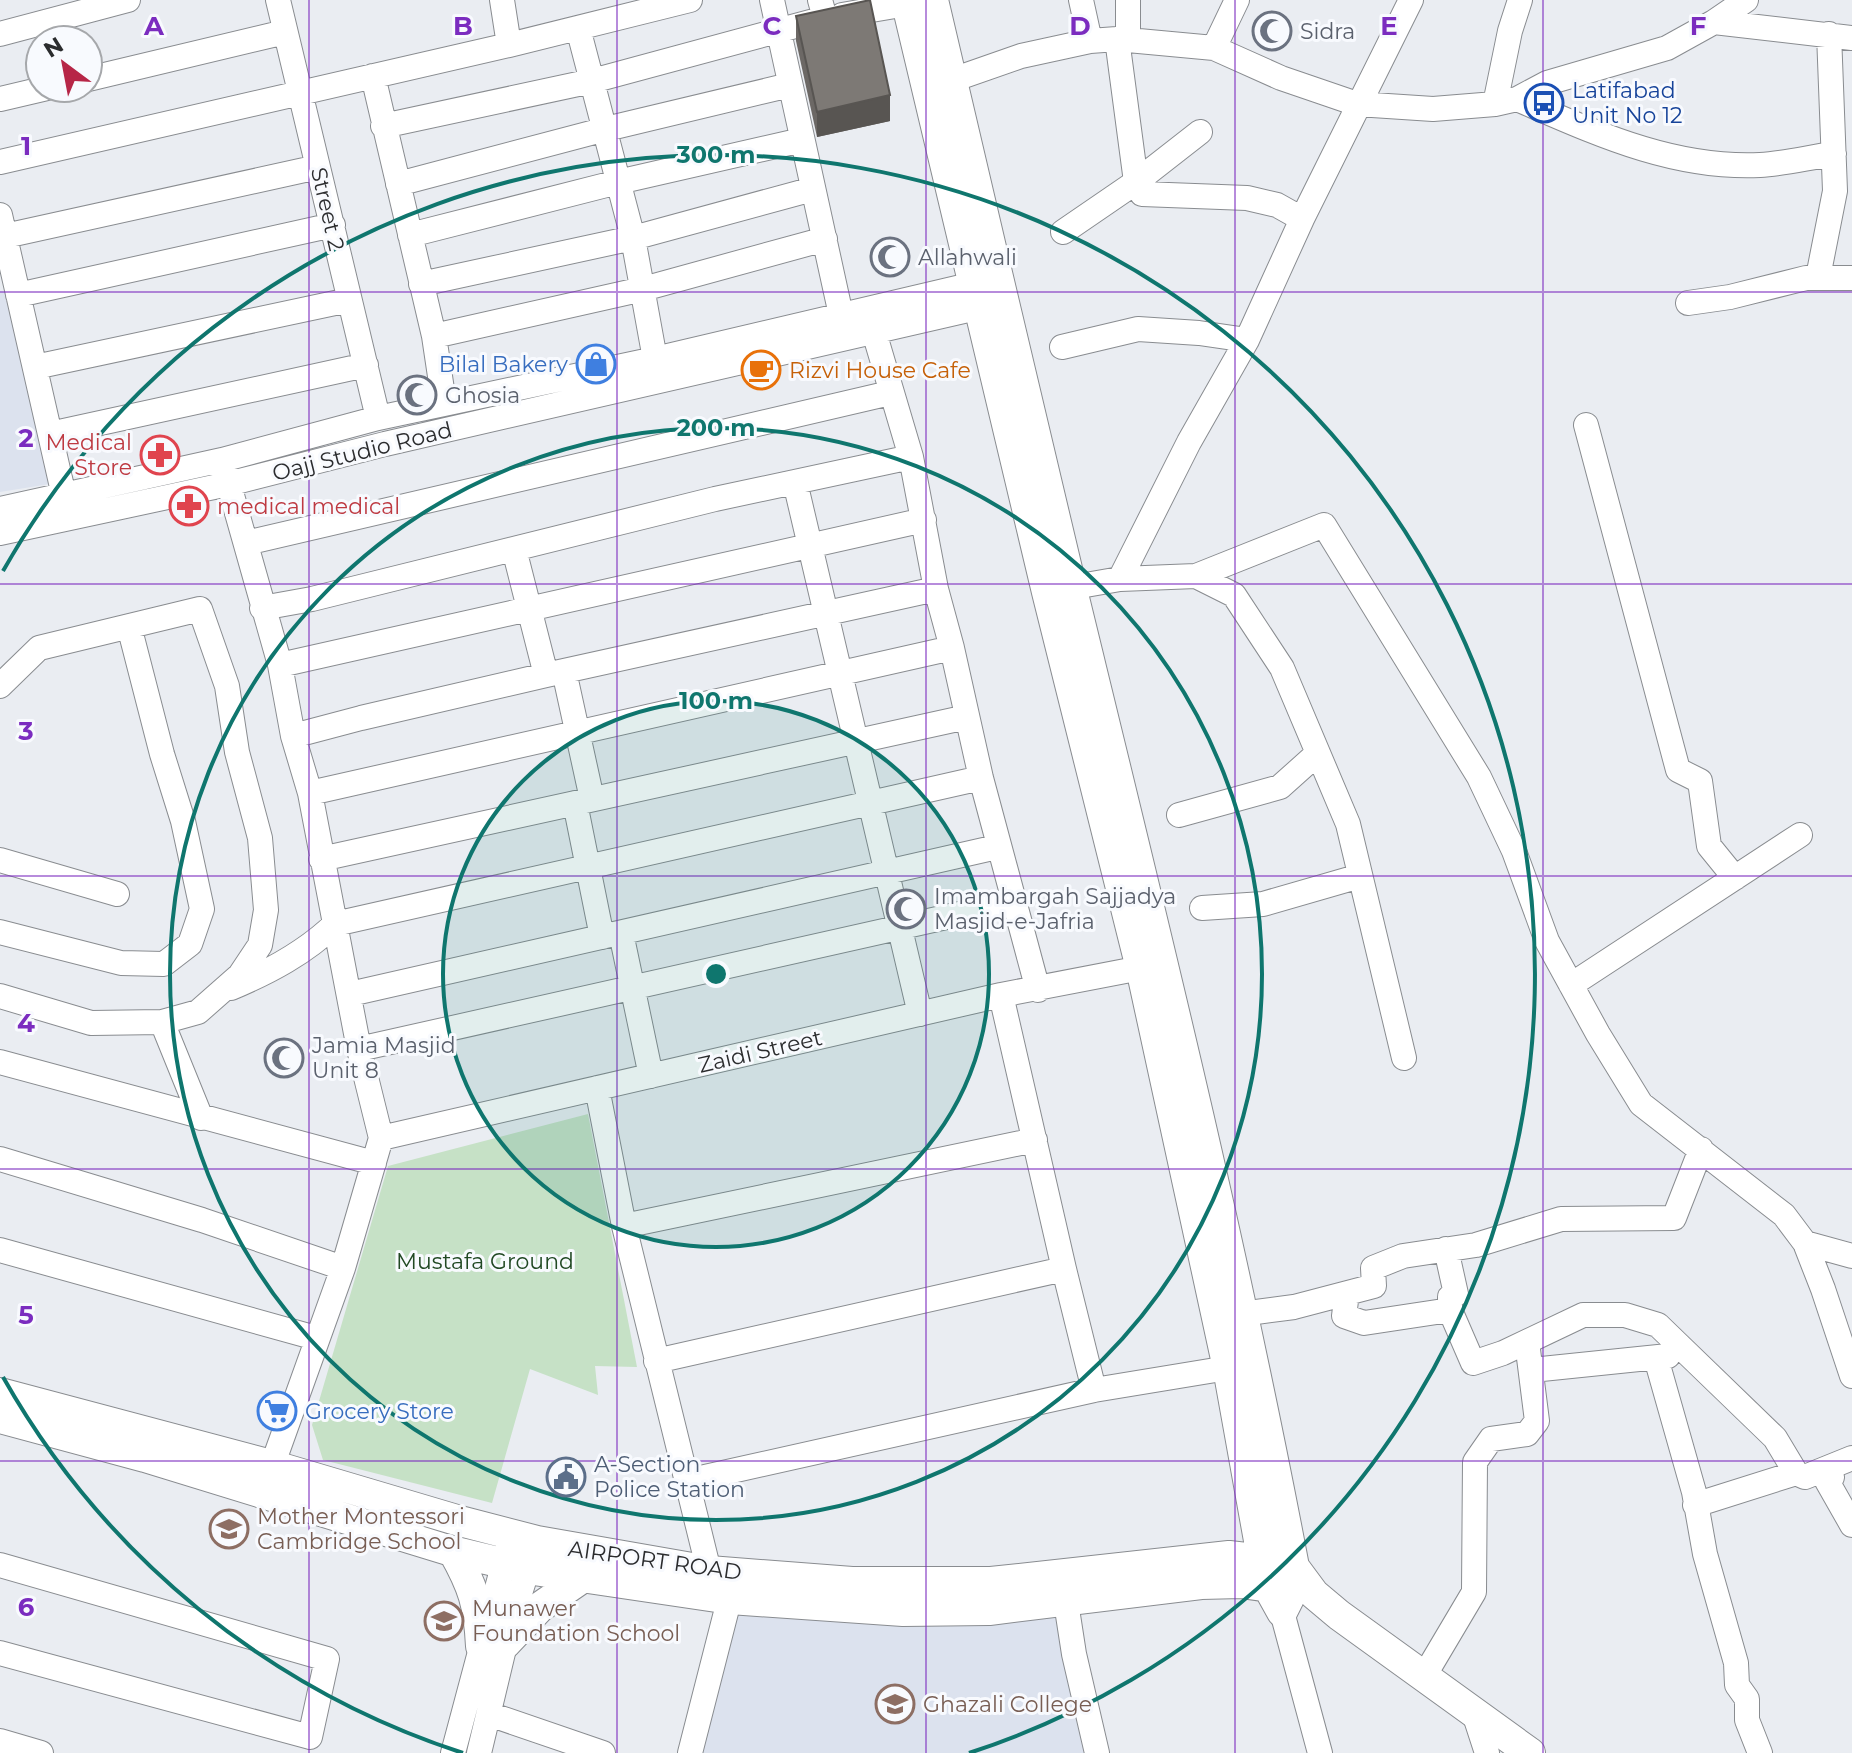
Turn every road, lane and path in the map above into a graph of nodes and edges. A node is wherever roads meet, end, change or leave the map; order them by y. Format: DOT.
graph roads {
  1 [pos="128,0"];
  2 [pos="278,0"];
  3 [pos="502,0"];
  4 [pos="690,0"];
  5 [pos="772,0"];
  6 [pos="1081,0"];
  7 [pos="1128,0"];
  8 [pos="1237,0"];
  9 [pos="1411,0"];
  10 [pos="1520,0"];
  11 [pos="1746,0"];
  12 [pos="915,1"];
  13 [pos="823,9"];
  14 [pos="1714,22"];
  15 [pos="578,28"];
  16 [pos="777,31"];
  17 [pos="285,32"];
  18 [pos="0,34"];
  19 [pos="1840,36"];
  20 [pos="1123,40"];
  21 [pos="1090,41"];
  22 [pos="509,45"];
  23 [pos="1214,48"];
  24 [pos="104,75"];
  25 [pos="373,76"];
  26 [pos="592,81"];
  27 [pos="940,84"];
  28 [pos="790,85"];
  29 [pos="24,93"];
  30 [pos="301,94"];
  31 [pos="0,99"];
  32 [pos="1506,101"];
  33 [pos="1357,104"];
  34 [pos="383,126"];
  35 [pos="606,129"];
  36 [pos="1200,132"];
  37 [pos="802,140"];
  38 [pos="1834,154"];
  39 [pos="0,162"];
  40 [pos="318,167"];
  41 [pos="618,182"];
  42 [pos="1136,182"];
  43 [pos="398,184"];
  44 [pos="813,189"];
  45 [pos="1844,190"];
  46 [pos="1302,219"];
  47 [pos="2,225"];
  48 [pos="333,225"];
  49 [pos="1063,232"];
  50 [pos="410,235"];
  51 [pos="633,238"];
  52 [pos="825,239"];
  53 [pos="1818,277"];
  54 [pos="1852,278"];
  55 [pos="421,284"];
  56 [pos="643,289"];
  57 [pos="990,293"];
  58 [pos="18,295"];
  59 [pos="349,300"];
  60 [pos="1688,303"];
  61 [pos="841,315"];
  62 [pos="874,332"];
  63 [pos="434,336"];
  64 [pos="1247,340"];
  65 [pos="1062,347"];
  66 [pos="655,359"];
  67 [pos="366,365"];
  68 [pos="35,367"];
  69 [pos="890,393"];
  70 [pos="444,403"];
  71 [pos="378,418"];
  72 [pos="1586,425"];
  73 [pos="50,434"];
  74 [pos="911,457"];
  75 [pos="225,472"];
  76 [pos="795,482"];
  77 [pos="63,493"];
  78 [pos="0,509"];
  79 [pos="69,520"];
  80 [pos="924,520"];
  81 [pos="0,533"];
  82 [pos="246,543"];
  83 [pos="810,545"];
  84 [pos="514,549"];
  85 [pos="1196,576"];
  86 [pos="1120,579"];
  87 [pos="936,589"];
  88 [pos="1059,590"];
  89 [pos="262,608"];
  90 [pos="530,609"];
  91 [pos="826,612"];
  92 [pos="129,626"];
  93 [pos="952,648"];
  94 [pos="280,665"];
  95 [pos="555,673"];
  96 [pos="840,673"];
  97 [pos="0,686"];
  98 [pos="967,717"];
  99 [pos="577,733"];
  100 [pos="293,736"];
  101 [pos="856,741"];
  102 [pos="1318,753"];
  103 [pos="981,778"];
  104 [pos="310,793"];
  105 [pos="583,801"];
  106 [pos="871,803"];
  107 [pos="1179,815"];
  108 [pos="1800,835"];
  109 [pos="997,847"];
  110 [pos="321,859"];
  111 [pos="0,860"];
  112 [pos="587,867"];
  113 [pos="887,873"];
  114 [pos="1360,876"];
  115 [pos="1735,878"];
  116 [pos="117,894"];
  117 [pos="1013,902"];
  118 [pos="1202,908"];
  119 [pos="335,924"];
  120 [pos="900,927"];
  121 [pos="0,932"];
  122 [pos="612,935"];
  123 [pos="1141,968"];
  124 [pos="1571,985"];
  125 [pos="633,987"];
  126 [pos="1038,990"];
  127 [pos="219,993"];
  128 [pos="350,994"];
  129 [pos="1001,995"];
  130 [pos="0,996"];
  131 [pos="920,1014"];
  132 [pos="162,1022"];
  133 [pos="359,1049"];
  134 [pos="1404,1058"];
  135 [pos="0,1062"];
  136 [pos="651,1076"];
  137 [pos="597,1088"];
  138 [pos="201,1118"];
  139 [pos="381,1138"];
  140 [pos="1035,1140"];
  141 [pos="1701,1149"];
  142 [pos="0,1159"];
  143 [pos="374,1163"];
  144 [pos="624,1226"];
  145 [pos="1805,1243"];
  146 [pos="1446,1249"];
  147 [pos="0,1250"];
  148 [pos="1852,1256"];
  149 [pos="343,1268"];
  150 [pos="1064,1269"];
  151 [pos="1347,1293"];
  152 [pos="1450,1310"];
  153 [pos="1241,1314"];
  154 [pos="316,1338"];
  155 [pos="1527,1342"];
  156 [pos="1687,1353"];
  157 [pos="1656,1358"];
  158 [pos="656,1361"];
  159 [pos="1240,1366"];
  160 [pos="1532,1370"];
  161 [pos="1852,1376"];
  162 [pos="1094,1390"];
  163 [pos="0,1393"];
  164 [pos="0,1418"];
  165 [pos="1852,1458"];
  166 [pos="1826,1469"];
  167 [pos="1796,1473"];
  168 [pos="267,1478"];
  169 [pos="687,1481"];
  170 [pos="1695,1505"];
  171 [pos="1852,1525"];
  172 [pos="453,1551"];
  173 [pos="520,1552"];
  174 [pos="0,1565"];
  175 [pos="582,1578"];
  176 [pos="725,1581"];
  177 [pos="1285,1585"];
  178 [pos="1064,1587"];
  179 [pos="493,1645"];
  180 [pos="0,1653"];
  181 [pos="1423,1678"];
  182 [pos="1474,1713"];
  183 [pos="489,1714"];
  184 [pos="0,1741"];
  185 [pos="308,1745"];
  186 [pos="41,1753"];
  187 [pos="453,1753"];
  188 [pos="479,1753"];
  189 [pos="603,1753"];
  190 [pos="690,1753"];
  191 [pos="1097,1753"];
  192 [pos="1320,1753"];
  193 [pos="1487,1753"];
  194 [pos="1530,1753"];
  195 [pos="1760,1753"];
  1 -- 18 [label="street"];
  2 -- 17 [label="street, Street 2"];
  3 -- 22 [label="street"];
  4 -- 15 [label="street"];
  5 -- 16 [label="street"];
  6 -- 21 [label="street"];
  7 -- 20 [label="street"];
  8 -- 23 [label="street"];
  9 -- 33 [label="street"];
  10 -- 32 [label="street"];
  11 -- 14 [label="street"];
  12 -- 13 [label="street"];
  12 -- 27 [label="main road"];
  13 -- 16 [label="street"];
  14 -- 19 [label="street"];
  14 -- 32 [label="street"];
  15 -- 22 [label="street"];
  15 -- 26 [label="street"];
  16 -- 26 [label="street"];
  16 -- 28 [label="street"];
  17 -- 24 [label="street"];
  17 -- 30 [label="street, Street 2"];
  19 -- 38 [label="street"];
  20 -- 21 [label="street"];
  20 -- 23 [label="street"];
  20 -- 42 [label="street"];
  21 -- 27 [label="street"];
  22 -- 25 [label="street"];
  23 -- 33 [label="street"];
  25 -- 30 [label="street"];
  25 -- 34 [label="street"];
  26 -- 34 [label="street"];
  26 -- 35 [label="street"];
  27 -- 57 [label="main road"];
  28 -- 35 [label="street"];
  28 -- 37 [label="street"];
  29 -- 31 [label="street"];
  30 -- 39 [label="street"];
  30 -- 40 [label="street, Street 2"];
  32 -- 33 [label="street"];
  32 -- 38 [label="street"];
  33 -- 46 [label="street"];
  34 -- 43 [label="street"];
  35 -- 41 [label="street"];
  35 -- 43 [label="street"];
  36 -- 42 [label="street"];
  37 -- 41 [label="street"];
  37 -- 44 [label="street"];
  38 -- 45 [label="street"];
  40 -- 47 [label="street"];
  40 -- 48 [label="street, Street 2"];
  41 -- 50 [label="street"];
  41 -- 51 [label="street"];
  42 -- 46 [label="street"];
  42 -- 49 [label="street"];
  43 -- 50 [label="street"];
  44 -- 51 [label="street"];
  44 -- 52 [label="street"];
  45 -- 53 [label="street"];
  46 -- 64 [label="street"];
  47 -- 58 [label="street"];
  48 -- 58 [label="street"];
  48 -- 59 [label="street, Street 2"];
  50 -- 55 [label="street"];
  51 -- 55 [label="street"];
  51 -- 56 [label="street"];
  52 -- 56 [label="street"];
  52 -- 61 [label="street"];
  53 -- 54 [label="street"];
  53 -- 60 [label="street"];
  55 -- 63 [label="street"];
  56 -- 63 [label="street"];
  56 -- 66 [label="street"];
  57 -- 61 [label="street, Oajj Studio Road"];
  57 -- 62 [label="street, Oajj Studio Road"];
  57 -- 88 [label="main road"];
  58 -- 68 [label="street"];
  59 -- 67 [label="street, Street 2"];
  59 -- 68 [label="street"];
  61 -- 66 [label="street, Oajj Studio Road"];
  62 -- 69 [label="street"];
  62 -- 75 [label="street, Oajj Studio Road"];
  63 -- 70 [label="street"];
  64 -- 65 [label="street"];
  64 -- 86 [label="street"];
  66 -- 70 [label="street, Oajj Studio Road"];
  67 -- 71 [label="street, Street 2"];
  67 -- 73 [label="street"];
  68 -- 73 [label="street"];
  69 -- 74 [label="street"];
  69 -- 82 [label="street"];
  70 -- 71 [label="street, Oajj Studio Road"];
  71 -- 75 [label="street, Oajj Studio Road"];
  72 -- 115 [label="street"];
  73 -- 77 [label="street"];
  74 -- 76 [label="street"];
  74 -- 80 [label="street"];
  75 -- 77 [label="street, Oajj Studio Road"];
  75 -- 79 [label="street, Oajj Studio Road"];
  75 -- 82 [label="street"];
  76 -- 83 [label="street"];
  76 -- 84 [label="street"];
  77 -- 78 [label="street, Oajj Studio Road"];
  77 -- 79 [label="street"];
  79 -- 81 [label="street, Oajj Studio Road"];
  80 -- 83 [label="street"];
  80 -- 87 [label="street"];
  82 -- 89 [label="street"];
  83 -- 90 [label="street"];
  83 -- 91 [label="street"];
  84 -- 89 [label="street"];
  84 -- 90 [label="street"];
  85 -- 86 [label="street"];
  85 -- 102 [label="street"];
  85 -- 124 [label="street"];
  86 -- 88 [label="street"];
  87 -- 91 [label="street"];
  87 -- 93 [label="street"];
  88 -- 123 [label="main road"];
  88 -- 153 [label="main road"];
  89 -- 94 [label="street"];
  90 -- 94 [label="street"];
  90 -- 95 [label="street"];
  91 -- 95 [label="street"];
  91 -- 96 [label="street"];
  92 -- 97 [label="street"];
  92 -- 121 [label="street"];
  92 -- 127 [label="street"];
  93 -- 96 [label="street"];
  93 -- 98 [label="street"];
  94 -- 100 [label="street"];
  95 -- 99 [label="street"];
  95 -- 100 [label="street"];
  96 -- 99 [label="street"];
  96 -- 101 [label="street"];
  98 -- 101 [label="street"];
  98 -- 103 [label="street"];
  99 -- 104 [label="street"];
  99 -- 105 [label="street"];
  100 -- 104 [label="street"];
  101 -- 105 [label="street"];
  101 -- 106 [label="street"];
  102 -- 107 [label="street"];
  102 -- 114 [label="street"];
  103 -- 106 [label="street"];
  103 -- 109 [label="street"];
  104 -- 110 [label="street"];
  105 -- 110 [label="street"];
  105 -- 112 [label="street"];
  106 -- 112 [label="street"];
  106 -- 113 [label="street"];
  108 -- 115 [label="street"];
  109 -- 113 [label="street"];
  109 -- 117 [label="street"];
  110 -- 119 [label="street"];
  111 -- 116 [label="street"];
  112 -- 119 [label="street"];
  112 -- 122 [label="street"];
  113 -- 120 [label="street"];
  113 -- 122 [label="street"];
  114 -- 118 [label="street"];
  114 -- 134 [label="street"];
  115 -- 124 [label="street"];
  117 -- 120 [label="street"];
  117 -- 126 [label="street"];
  119 -- 127 [label="street"];
  119 -- 128 [label="street"];
  120 -- 125 [label="street"];
  120 -- 131 [label="street"];
  122 -- 125 [label="street"];
  122 -- 128 [label="street"];
  123 -- 126 [label="street, Zaidi Street"];
  123 -- 159 [label="main road"];
  124 -- 141 [label="street"];
  125 -- 133 [label="street"];
  125 -- 136 [label="street"];
  126 -- 129 [label="street, Zaidi Street"];
  127 -- 132 [label="street"];
  128 -- 133 [label="street"];
  129 -- 131 [label="street, Zaidi Street"];
  129 -- 140 [label="street"];
  130 -- 132 [label="street"];
  131 -- 136 [label="street, Zaidi Street"];
  132 -- 138 [label="street"];
  133 -- 139 [label="street"];
  135 -- 138 [label="street"];
  136 -- 137 [label="street, Zaidi Street"];
  137 -- 139 [label="street, Zaidi Street"];
  137 -- 144 [label="street"];
  138 -- 143 [label="street"];
  139 -- 143 [label="street"];
  140 -- 144 [label="street"];
  140 -- 150 [label="street"];
  141 -- 145 [label="street"];
  141 -- 146 [label="street"];
  142 -- 149 [label="street"];
  143 -- 149 [label="street"];
  144 -- 158 [label="street"];
  145 -- 148 [label="street"];
  145 -- 161 [label="street"];
  146 -- 151 [label="street"];
  146 -- 152 [label="street"];
  147 -- 154 [label="street"];
  149 -- 154 [label="street"];
  150 -- 158 [label="street"];
  150 -- 162 [label="street"];
  151 -- 152 [label="street"];
  151 -- 153 [label="street"];
  152 -- 155 [label="street"];
  153 -- 159 [label="main road"];
  154 -- 168 [label="street"];
  155 -- 156 [label="street"];
  155 -- 160 [label="street"];
  156 -- 157 [label="street"];
  156 -- 167 [label="street"];
  157 -- 160 [label="street"];
  157 -- 170 [label="street"];
  158 -- 169 [label="street"];
  159 -- 162 [label="street"];
  159 -- 177 [label="main road"];
  160 -- 181 [label="street"];
  162 -- 169 [label="street"];
  163 -- 168 [label="main road, AIRPORT ROAD"];
  164 -- 168 [label="main road, AIRPORT ROAD"];
  165 -- 166 [label="street"];
  166 -- 167 [label="street"];
  166 -- 171 [label="street"];
  167 -- 170 [label="street"];
  168 -- 172 [label="main road, AIRPORT ROAD"];
  168 -- 173 [label="main road, AIRPORT ROAD"];
  169 -- 176 [label="street"];
  170 -- 195 [label="street"];
  172 -- 173 [label="main road, AIRPORT ROAD"];
  172 -- 179 [label="main road"];
  173 -- 175 [label="main road"];
  173 -- 176 [label="main road, AIRPORT ROAD"];
  173 -- 179 [label="street"];
  174 -- 185 [label="street"];
  175 -- 176 [label="main road"];
  175 -- 179 [label="main road"];
  176 -- 178 [label="main road, AIRPORT ROAD"];
  176 -- 190 [label="street"];
  177 -- 178 [label="main road, AIRPORT ROAD"];
  177 -- 181 [label="main road"];
  177 -- 192 [label="street"];
  178 -- 191 [label="street"];
  179 -- 183 [label="street"];
  179 -- 187 [label="street"];
  180 -- 185 [label="street"];
  181 -- 182 [label="main road"];
  182 -- 193 [label="street"];
  182 -- 194 [label="main road"];
  183 -- 188 [label="street"];
  183 -- 189 [label="street"];
  184 -- 186 [label="street"];
}
